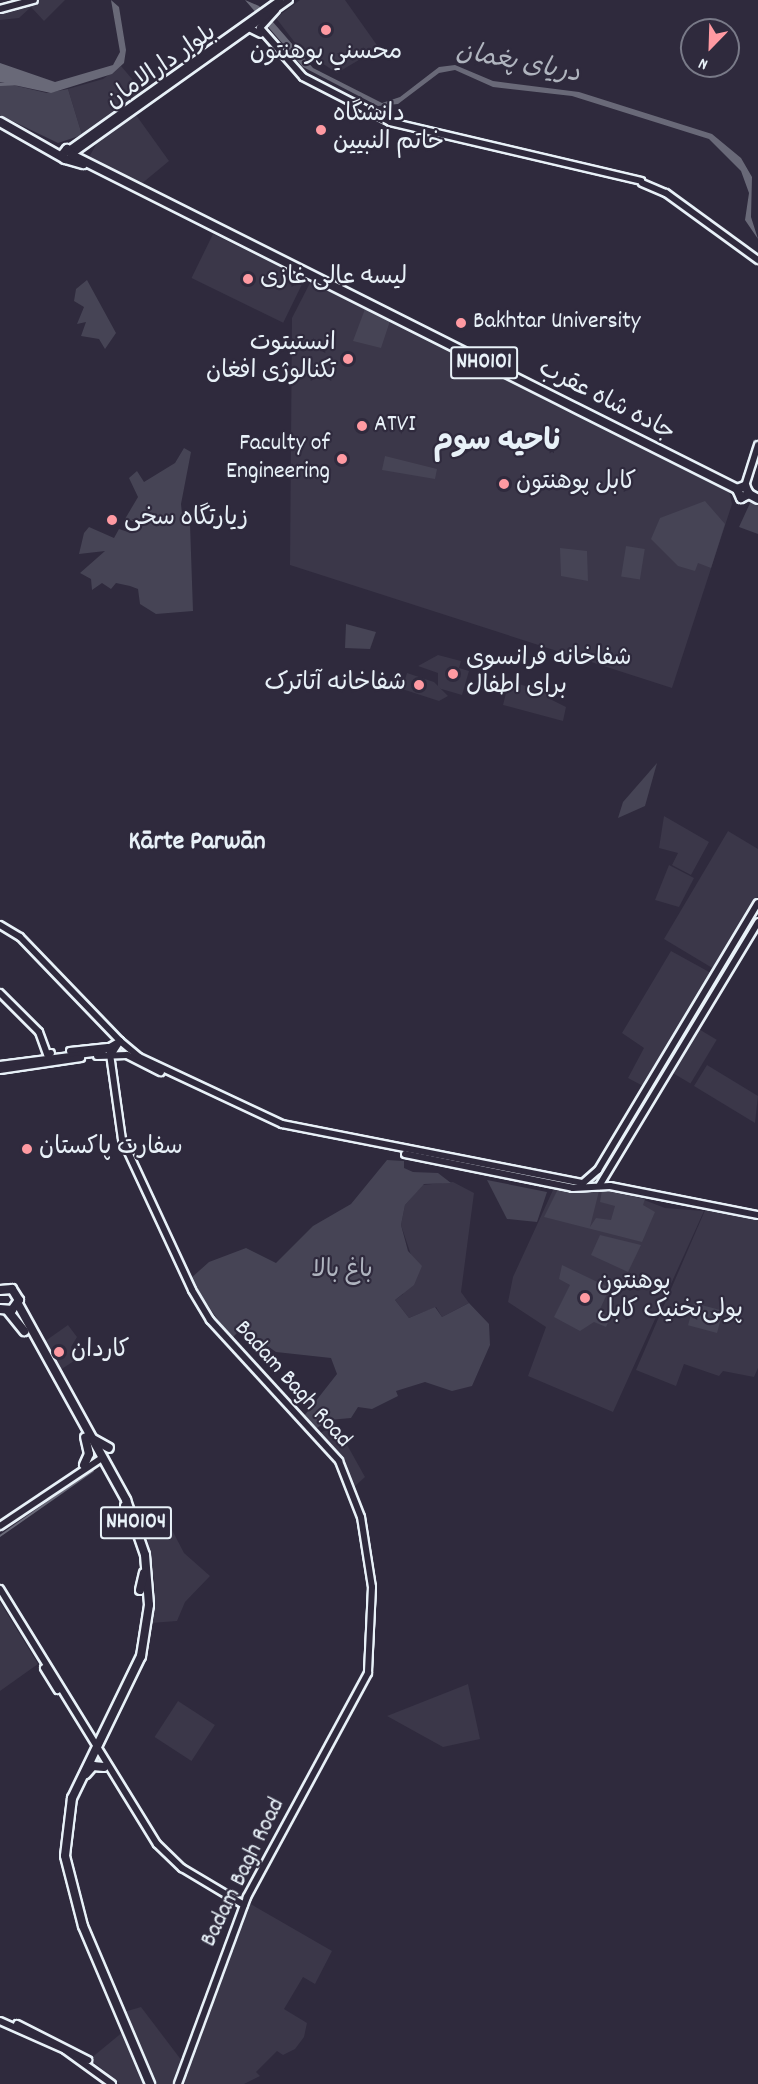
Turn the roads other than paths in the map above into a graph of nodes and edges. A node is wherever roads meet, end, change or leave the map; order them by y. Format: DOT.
graph roads {
  1 [pos="28,0"];
  2 [pos="34,0"];
  3 [pos="280,0"];
  4 [pos="289,0"];
  5 [pos="0,7"];
  6 [pos="263,18"];
  7 [pos="244,29"];
  8 [pos="357,107"];
  9 [pos="0,120"];
  10 [pos="68,154"];
  11 [pos="137,189"];
  12 [pos="758,258"];
  13 [pos="758,445"];
  14 [pos="744,490"];
  15 [pos="758,499"];
  16 [pos="758,903"];
  17 [pos="758,922"];
  18 [pos="0,925"];
  19 [pos="0,993"];
  20 [pos="120,1041"];
  21 [pos="113,1048"];
  22 [pos="110,1055"];
  23 [pos="133,1059"];
  24 [pos="0,1065"];
  25 [pos="0,1070"];
  26 [pos="656,1073"];
  27 [pos="664,1078"];
  28 [pos="356,1142"];
  29 [pos="596,1182"];
  30 [pos="758,1213"];
  31 [pos="0,1279"];
  32 [pos="4,1289"];
  33 [pos="18,1304"];
  34 [pos="2,1310"];
  35 [pos="87,1436"];
  36 [pos="109,1448"];
  37 [pos="99,1457"];
  38 [pos="84,1465"];
  39 [pos="124,1506"];
  40 [pos="126,1520"];
  41 [pos="0,1524"];
  42 [pos="144,1573"];
  43 [pos="0,1589"];
  44 [pos="140,1590"];
  45 [pos="0,1595"];
  46 [pos="92,1745"];
  47 [pos="104,1767"];
  48 [pos="76,1787"];
  49 [pos="244,1906"];
  50 [pos="0,2019"];
  51 [pos="88,2060"];
  52 [pos="178,2083"];
  53 [pos="112,2084"];
  54 [pos="148,2084"];
  1 -- 5 [label="main road"];
  2 -- 5 [label="main road"];
  3 -- 6 [label="main road"];
  4 -- 6 [label="main road"];
  6 -- 7 [label="main road, بلوار دارالامان"];
  6 -- 8 [label="main road"];
  7 -- 8 [label="main road"];
  7 -- 10 [label="main road, بلوار دارالامان"];
  8 -- 12 [label="main road"];
  9 -- 10 [label="highway, NH0101"];
  10 -- 11 [label="highway, NH0101"];
  10 -- 11 [label="highway, NH0101"];
  11 -- 14 [label="highway, جاده شاه عقرب / NH0101"];
  13 -- 14 [label="main road"];
  14 -- 15 [label="highway, NH0101"];
  16 -- 26 [label="main road"];
  17 -- 27 [label="main road"];
  18 -- 20 [label="main road"];
  19 -- 21 [label="main road"];
  20 -- 21 [label="main road"];
  20 -- 28 [label="main road"];
  21 -- 22 [label="main road, Badam Bagh Road"];
  21 -- 23 [label="main road"];
  21 -- 24 [label="main road"];
  22 -- 23 [label="main road"];
  22 -- 25 [label="main road"];
  22 -- 49 [label="main road, Badam Bagh Road"];
  23 -- 28 [label="main road"];
  26 -- 27 [label="main road"];
  26 -- 29 [label="main road"];
  27 -- 29 [label="main road"];
  28 -- 29 [label="main road"];
  28 -- 29 [label="main road"];
  29 -- 30 [label="main road"];
  31 -- 32 [label="highway, NH0104"];
  32 -- 33 [label="highway, NH0104"];
  33 -- 34 [label="highway, NH0104"];
  33 -- 35 [label="highway, NH0104"];
  34 -- 35 [label="highway, NH0104"];
  35 -- 36 [label="highway"];
  35 -- 37 [label="highway, NH0104"];
  35 -- 38 [label="highway"];
  37 -- 38 [label="main road"];
  37 -- 39 [label="highway, NH0104"];
  37 -- 41 [label="main road"];
  37 -- 46 [label="highway, NH0104"];
  38 -- 41 [label="main road"];
  39 -- 40 [label="highway"];
  39 -- 42 [label="highway, NH0104"];
  42 -- 44 [label="highway"];
  42 -- 46 [label="highway, NH0104"];
  43 -- 46 [label="main road"];
  45 -- 46 [label="main road"];
  46 -- 47 [label="main road"];
  46 -- 48 [label="highway, NH0104"];
  46 -- 49 [label="main road"];
  46 -- 54 [label="highway, NH0104"];
  47 -- 48 [label="highway"];
  47 -- 49 [label="main road"];
  48 -- 54 [label="highway, NH0104"];
  49 -- 52 [label="main road, Badam Bagh Road"];
  50 -- 51 [label="main road"];
  50 -- 53 [label="main road"];
}
